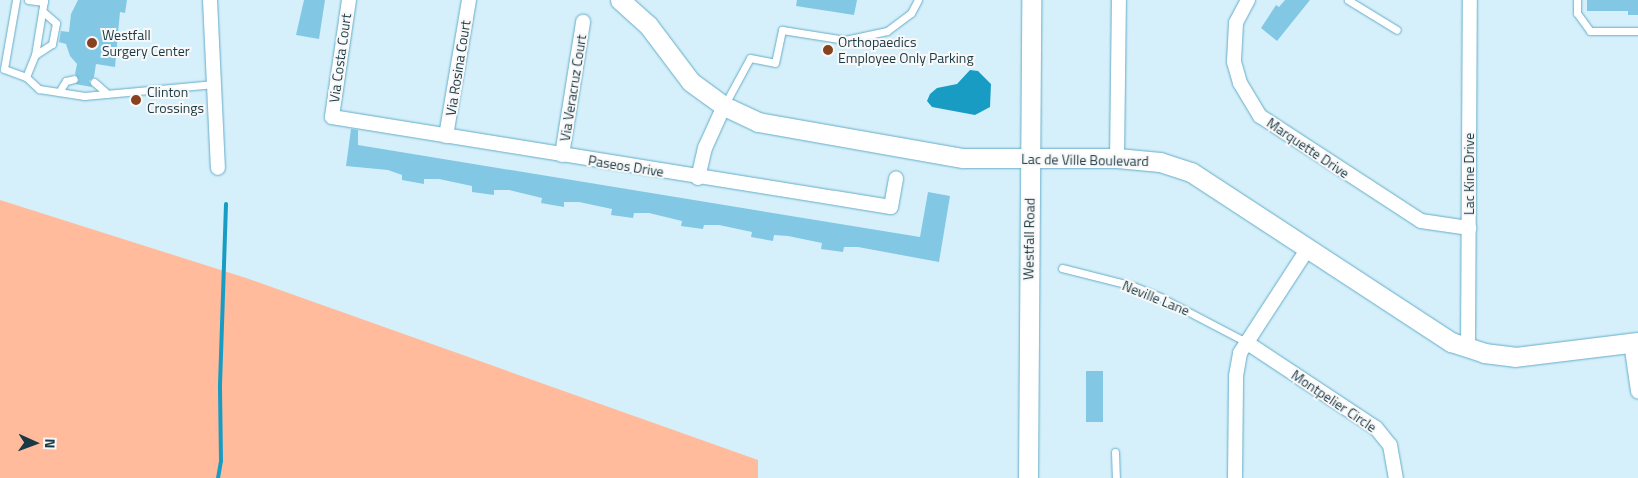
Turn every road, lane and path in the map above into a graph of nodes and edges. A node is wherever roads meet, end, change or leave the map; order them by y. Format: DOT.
graph roads {
  1 [pos="16,0"];
  2 [pos="28,0"];
  3 [pos="210,0"];
  4 [pos="349,0"];
  5 [pos="469,0"];
  6 [pos="620,0"];
  7 [pos="918,0"];
  8 [pos="1031,0"];
  9 [pos="1119,0"];
  10 [pos="1248,0"];
  11 [pos="1348,0"];
  12 [pos="1470,0"];
  13 [pos="1577,0"];
  14 [pos="44,1"];
  15 [pos="42,11"];
  16 [pos="583,22"];
  17 [pos="1397,30"];
  18 [pos="1638,31"];
  19 [pos="35,55"];
  20 [pos="26,76"];
  21 [pos="74,79"];
  22 [pos="94,82"];
  23 [pos="214,84"];
  24 [pos="59,92"];
  25 [pos="108,94"];
  26 [pos="724,106"];
  27 [pos="332,117"];
  28 [pos="446,136"];
  29 [pos="562,155"];
  30 [pos="1030,158"];
  31 [pos="1117,158"];
  32 [pos="218,168"];
  33 [pos="698,178"];
  34 [pos="896,178"];
  35 [pos="1469,228"];
  36 [pos="1307,250"];
  37 [pos="1062,268"];
  38 [pos="1246,342"];
  39 [pos="1634,342"];
  40 [pos="1468,348"];
  41 [pos="1638,391"];
  42 [pos="1115,452"];
  43 [pos="1028,478"];
  44 [pos="1116,478"];
  45 [pos="1235,478"];
  46 [pos="1396,478"];
  1 -- 20 [label="lane"];
  2 -- 14 [label="lane"];
  3 -- 23 [label="street"];
  4 -- 27 [label="street, Via Costa Court"];
  5 -- 28 [label="street, Via Rosina Court"];
  6 -- 26 [label="street, Lac de Ville Boulevard"];
  7 -- 26 [label="lane"];
  8 -- 30 [label="street, Westfall Road"];
  9 -- 31 [label="street"];
  10 -- 35 [label="street, Marquette Drive"];
  11 -- 17 [label="lane"];
  12 -- 35 [label="street, Lac Kine Drive"];
  13 -- 18 [label="lane"];
  14 -- 15 [label="lane"];
  15 -- 19 [label="lane"];
  15 -- 19 [label="lane"];
  16 -- 29 [label="street, Via Veracruz Court"];
  19 -- 20 [label="lane"];
  20 -- 24 [label="lane"];
  21 -- 24 [label="lane"];
  22 -- 25 [label="lane"];
  23 -- 25 [label="lane"];
  23 -- 32 [label="street"];
  24 -- 25 [label="lane"];
  26 -- 30 [label="street, Lac de Ville Boulevard"];
  26 -- 33 [label="street"];
  27 -- 28 [label="street, Paseos Drive"];
  28 -- 29 [label="street, Paseos Drive"];
  29 -- 33 [label="street, Paseos Drive"];
  30 -- 31 [label="street, Lac de Ville Boulevard"];
  30 -- 43 [label="street, Westfall Road"];
  31 -- 36 [label="street, Lac de Ville Boulevard"];
  33 -- 34 [label="street, Paseos Drive"];
  35 -- 40 [label="street, Lac Kine Drive"];
  36 -- 38 [label="street"];
  36 -- 40 [label="street, Lac de Ville Boulevard"];
  37 -- 38 [label="lane, Neville Lane"];
  38 -- 45 [label="street"];
  38 -- 46 [label="street, Montpelier Circle"];
  39 -- 40 [label="street, Lac de Ville Boulevard"];
  39 -- 41 [label="street"];
  42 -- 44 [label="lane"];
}
